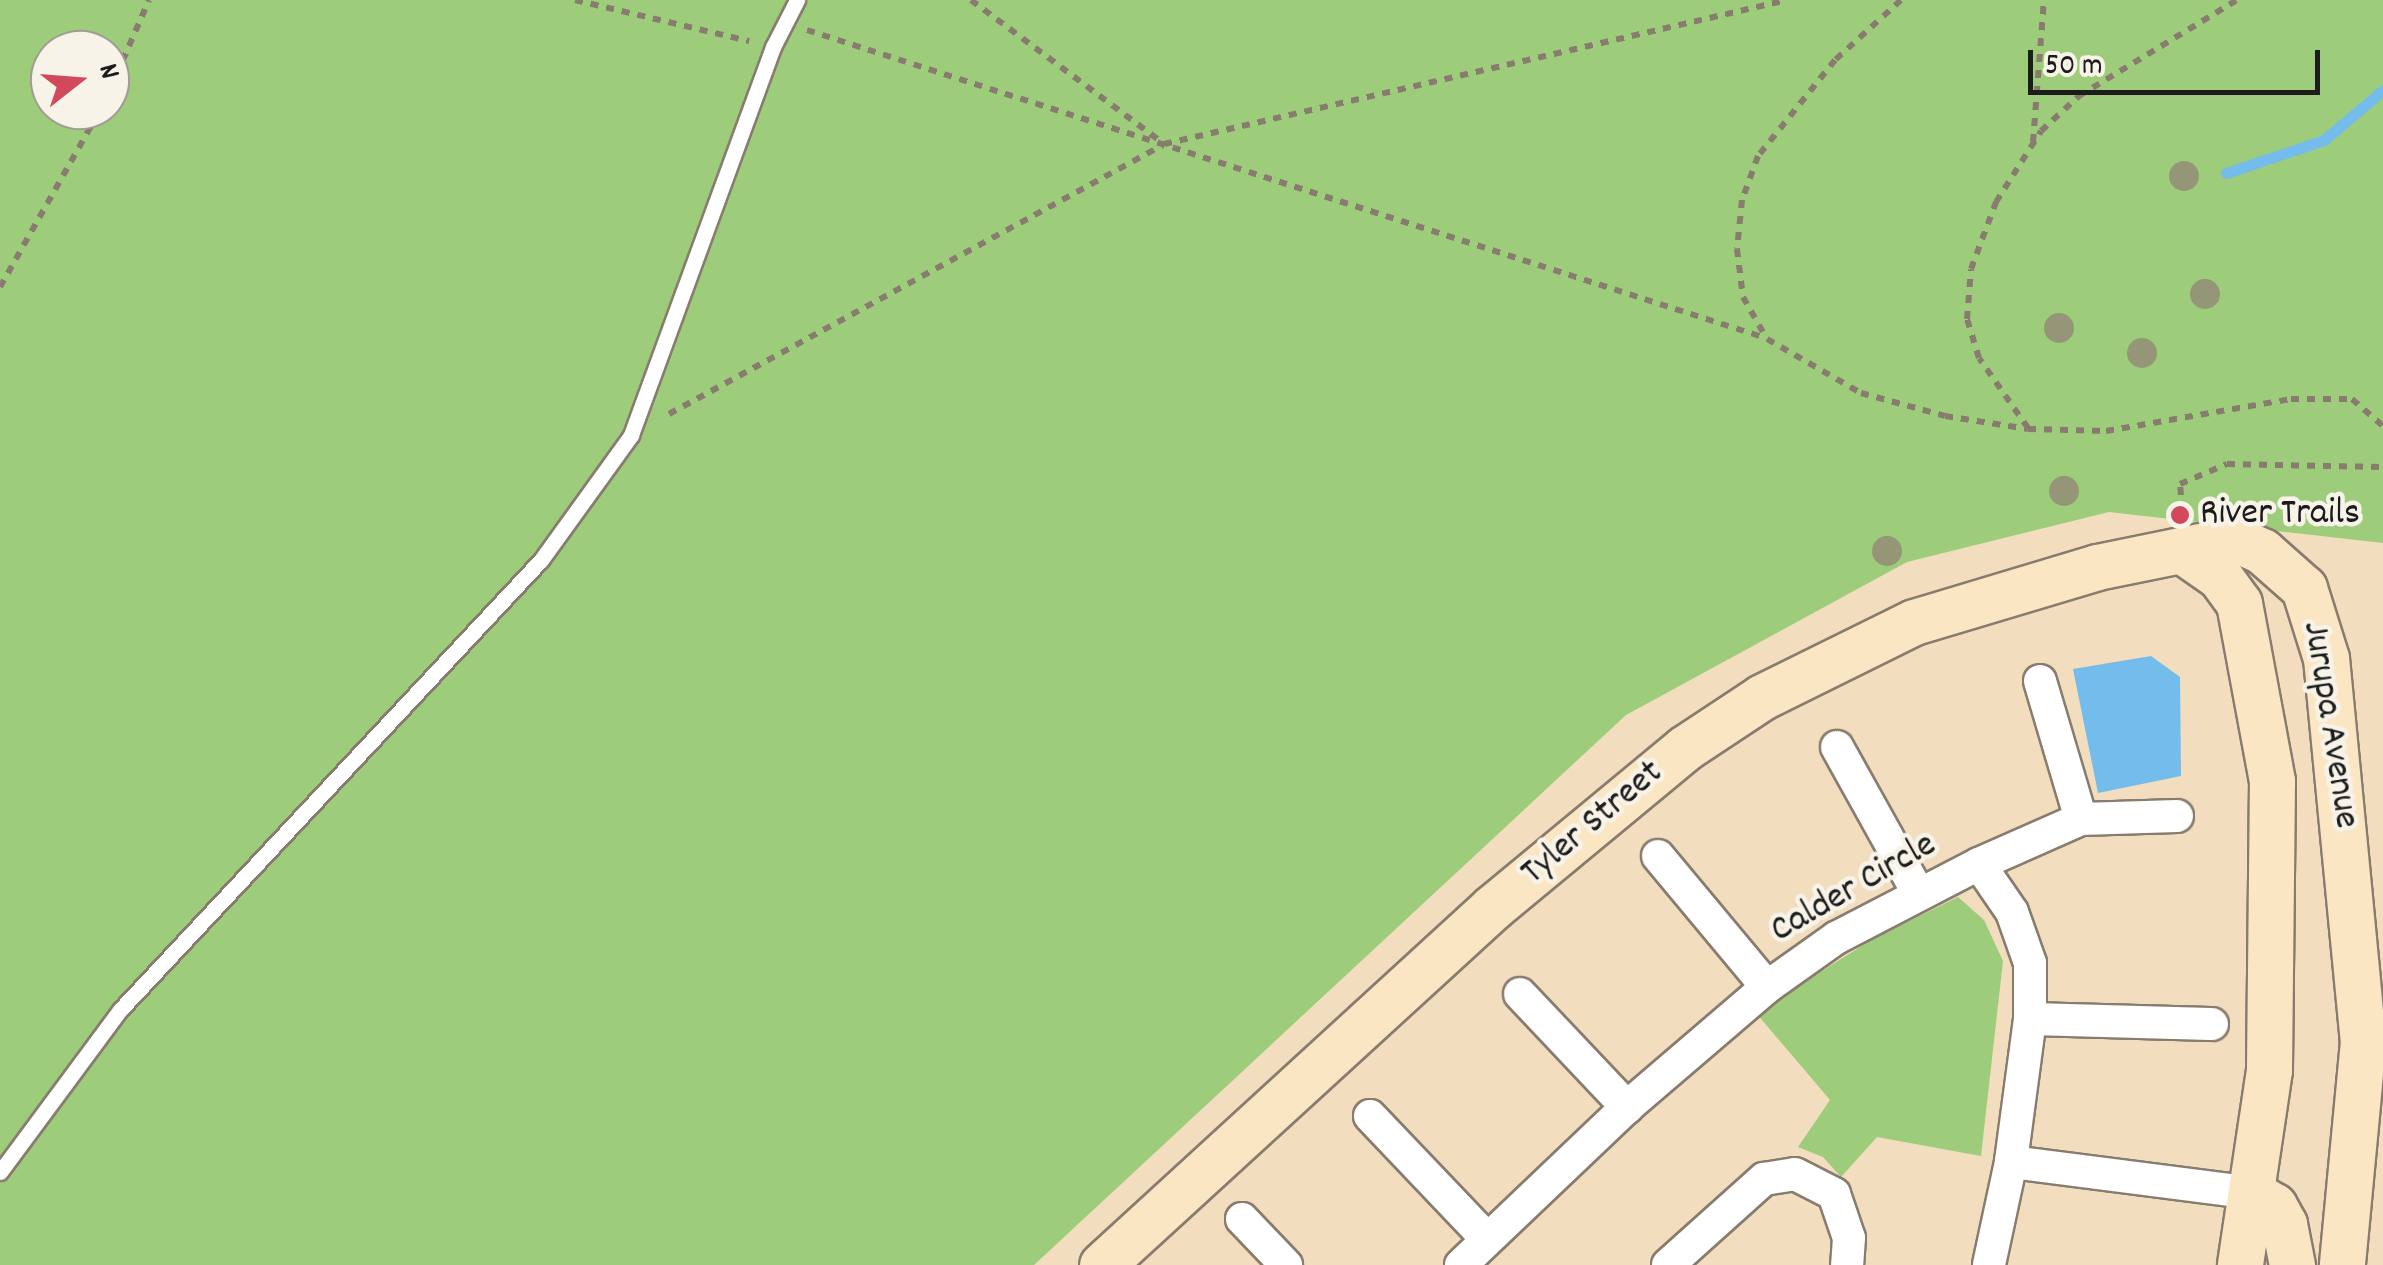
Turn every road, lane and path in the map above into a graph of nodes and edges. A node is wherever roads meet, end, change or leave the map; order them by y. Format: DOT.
graph roads {
  1 [pos="150,0"];
  2 [pos="575,0"];
  3 [pos="797,0"];
  4 [pos="971,0"];
  5 [pos="1787,0"];
  6 [pos="1901,0"];
  7 [pos="2044,0"];
  8 [pos="2237,0"];
  9 [pos="786,23"];
  10 [pos="130,45"];
  11 [pos="774,47"];
  12 [pos="89,130"];
  13 [pos="2034,143"];
  14 [pos="1164,144"];
  15 [pos="0,288"];
  16 [pos="1768,339"];
  17 [pos="2383,426"];
  18 [pos="2028,429"];
  19 [pos="631,435"];
  20 [pos="2383,467"];
  21 [pos="2183,551"];
  22 [pos="2040,681"];
  23 [pos="1837,747"];
  24 [pos="2177,816"];
  25 [pos="2081,819"];
  26 [pos="1658,856"];
  27 [pos="1979,864"];
  28 [pos="1917,891"];
  29 [pos="1767,987"];
  30 [pos="1520,994"];
  31 [pos="2030,1019"];
  32 [pos="2212,1024"];
  33 [pos="1627,1107"];
  34 [pos="1370,1116"];
  35 [pos="2011,1162"];
  36 [pos="0,1172"];
  37 [pos="2252,1194"];
  38 [pos="1242,1219"];
  39 [pos="1487,1239"];
  40 [pos="1102,1265"];
  41 [pos="1286,1265"];
  42 [pos="1461,1265"];
  43 [pos="1668,1265"];
  44 [pos="1847,1265"];
  45 [pos="1989,1265"];
  46 [pos="2240,1265"];
  47 [pos="2292,1265"];
  48 [pos="2342,1265"];
  1 -- 10 [label="path"];
  2 -- 11 [label="path"];
  3 -- 9 [label="lane"];
  4 -- 14 [label="path"];
  5 -- 14 [label="path"];
  6 -- 16 [label="path"];
  7 -- 13 [label="path"];
  8 -- 13 [label="path"];
  9 -- 11 [label="lane"];
  9 -- 14 [label="path"];
  11 -- 19 [label="lane"];
  12 -- 15 [label="path"];
  13 -- 18 [label="path"];
  14 -- 16 [label="path"];
  14 -- 19 [label="path"];
  16 -- 18 [label="path"];
  17 -- 18 [label="path"];
  19 -- 36 [label="lane"];
  20 -- 21 [label="path"];
  21 -- 37 [label="main road, Jurupa Avenue"];
  21 -- 40 [label="main road, Tyler Street"];
  21 -- 48 [label="main road, Jurupa Avenue"];
  22 -- 25 [label="street"];
  23 -- 28 [label="street"];
  24 -- 25 [label="street"];
  25 -- 27 [label="street"];
  26 -- 29 [label="street"];
  27 -- 28 [label="street, Calder Circle"];
  27 -- 31 [label="street, Calder Circle"];
  28 -- 29 [label="street, Calder Circle"];
  29 -- 33 [label="street, Calder Circle"];
  30 -- 33 [label="street"];
  31 -- 32 [label="street"];
  31 -- 35 [label="street, Calder Circle"];
  33 -- 39 [label="street, Calder Circle"];
  34 -- 39 [label="street"];
  35 -- 37 [label="street"];
  35 -- 45 [label="street, Calder Circle"];
  37 -- 46 [label="main road, Jurupa Avenue"];
  37 -- 47 [label="main road"];
  38 -- 41 [label="street"];
  39 -- 42 [label="street, Calder Circle"];
  43 -- 44 [label="street"];
}
